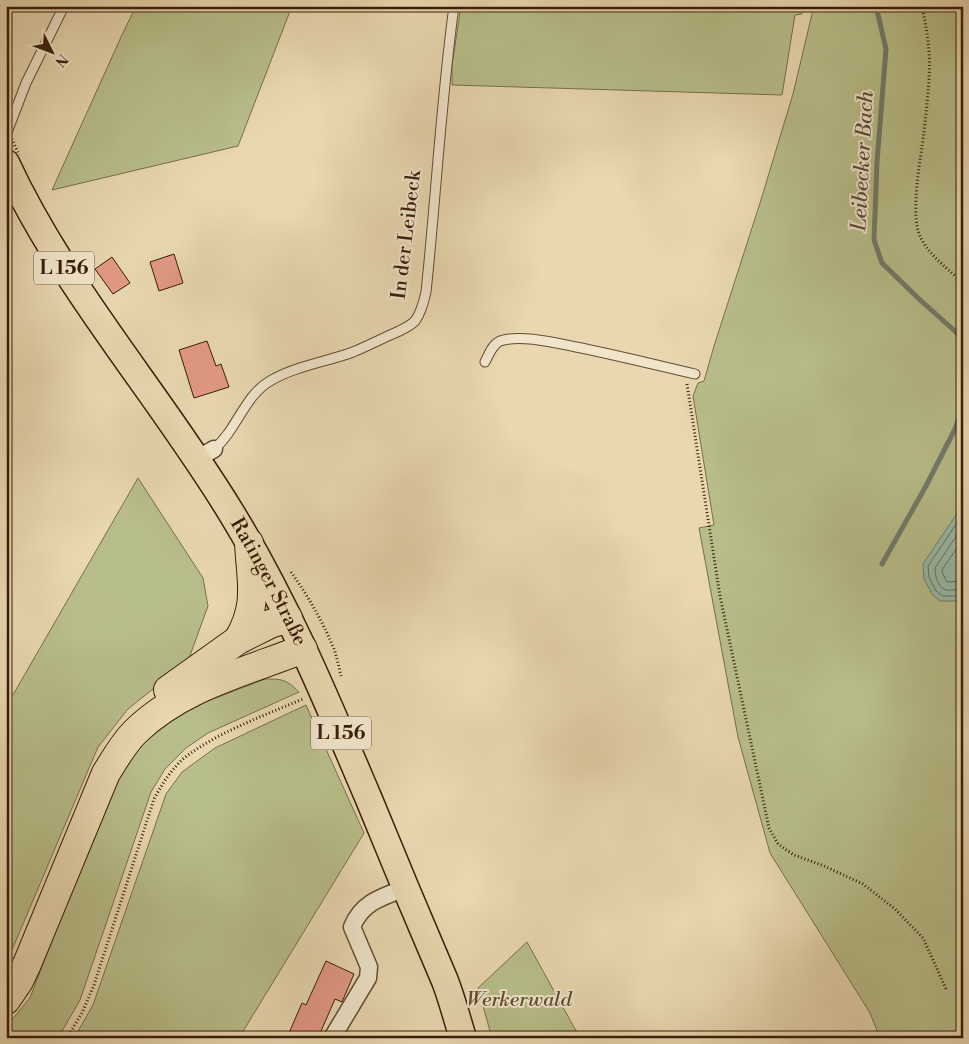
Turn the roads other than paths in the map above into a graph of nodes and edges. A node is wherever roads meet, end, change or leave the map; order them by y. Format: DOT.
graph roads {
  1 [pos="64,6"];
  2 [pos="454,6"];
  3 [pos="6,136"];
  4 [pos="12,163"];
  5 [pos="485,362"];
  6 [pos="695,374"];
  7 [pos="206,454"];
  8 [pos="249,543"];
  9 [pos="288,618"];
  10 [pos="238,640"];
  11 [pos="303,649"];
  12 [pos="406,888"];
  13 [pos="6,982"];
  14 [pos="6,1000"];
  15 [pos="332,1038"];
  16 [pos="463,1038"];
  1 -- 3 [label="lane"];
  2 -- 7 [label="lane, In der Leibeck"];
  4 -- 7 [label="main road, Ratinger Straße / L 156"];
  5 -- 6 [label="lane"];
  7 -- 8 [label="main road, Ratinger Straße / L 156"];
  8 -- 9 [label="main road, Ratinger Straße / L 156"];
  8 -- 10 [label="highway"];
  9 -- 10 [label="highway"];
  9 -- 11 [label="main road, Ratinger Straße / L 156"];
  10 -- 13 [label="highway"];
  11 -- 12 [label="main road, Ratinger Straße / L 156"];
  11 -- 14 [label="highway"];
  12 -- 15 [label="street"];
  12 -- 16 [label="main road, Ratinger Straße / L 156"];
}
